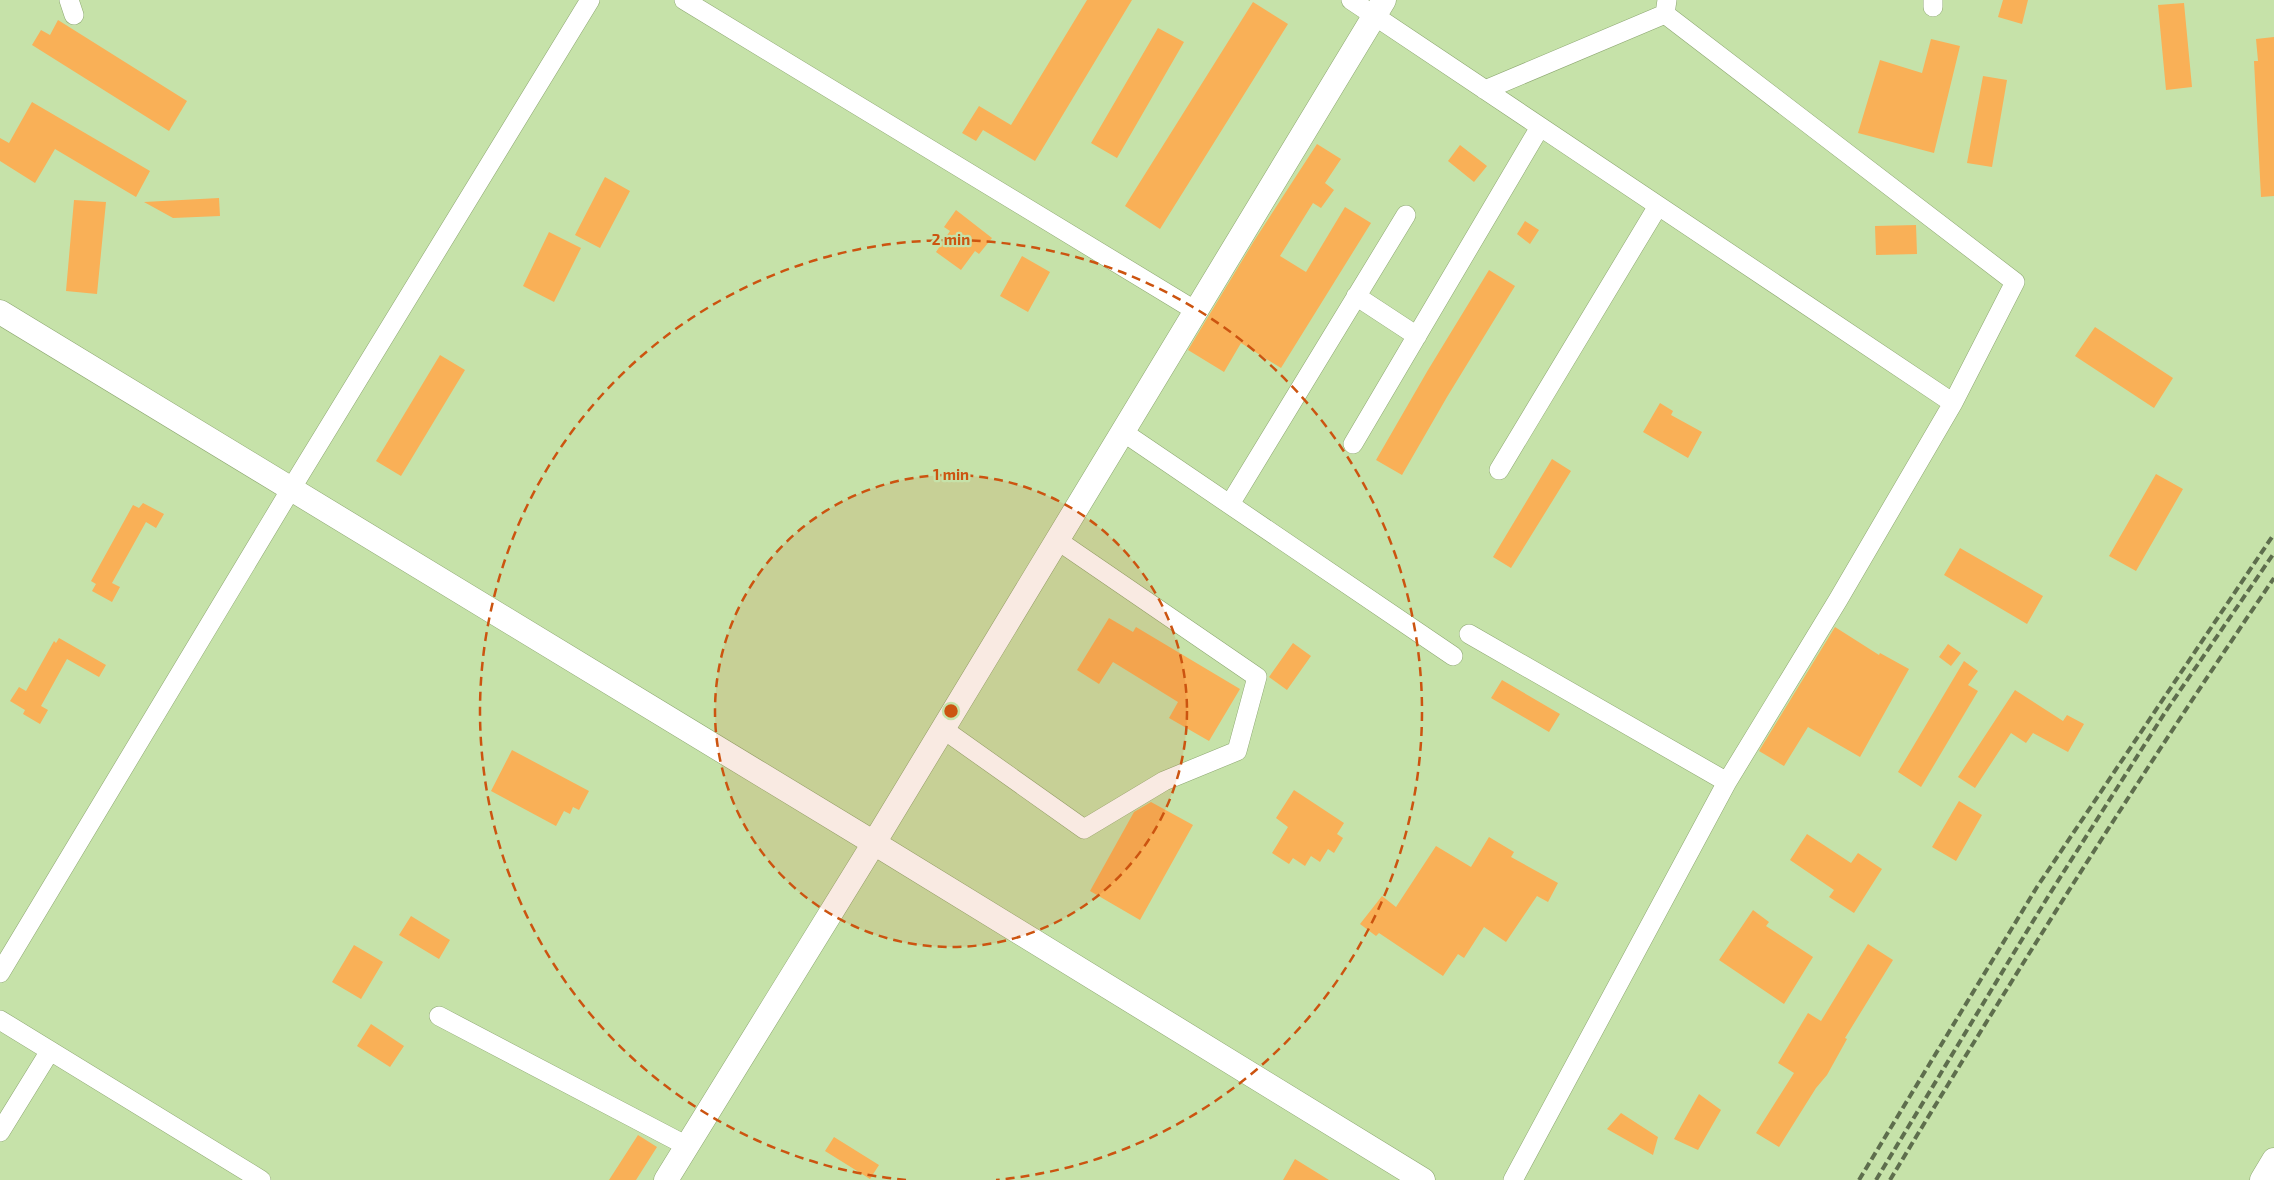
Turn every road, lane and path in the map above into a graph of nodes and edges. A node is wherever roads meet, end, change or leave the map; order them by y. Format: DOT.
graph roads {
  1 [pos="590,0"];
  2 [pos="684,0"];
  3 [pos="1350,0"];
  4 [pos="1666,7"];
  5 [pos="1380,8"];
  6 [pos="1485,90"];
  7 [pos="1540,127"];
  8 [pos="1658,206"];
  9 [pos="1406,216"];
  10 [pos="1356,296"];
  11 [pos="1196,311"];
  12 [pos="0,312"];
  13 [pos="1417,336"];
  14 [pos="1953,403"];
  15 [pos="1123,432"];
  16 [pos="1353,444"];
  17 [pos="1500,470"];
  18 [pos="291,489"];
  19 [pos="1230,504"];
  20 [pos="1058,540"];
  21 [pos="1469,634"];
  22 [pos="1452,656"];
  23 [pos="943,729"];
  24 [pos="1727,782"];
  25 [pos="874,843"];
  26 [pos="0,973"];
  27 [pos="439,1016"];
  28 [pos="0,1020"];
  29 [pos="50,1050"];
  30 [pos="0,1132"];
  31 [pos="687,1146"];
  32 [pos="2274,1160"];
  33 [pos="261,1180"];
  34 [pos="666,1180"];
  35 [pos="1423,1180"];
  36 [pos="1513,1180"];
  37 [pos="2262,1180"];
  1 -- 18 [label="street"];
  2 -- 11 [label="street"];
  3 -- 5 [label="street"];
  4 -- 6 [label="street"];
  4 -- 14 [label="street"];
  5 -- 6 [label="street"];
  5 -- 11 [label="street"];
  6 -- 7 [label="street"];
  7 -- 8 [label="street"];
  7 -- 13 [label="street"];
  8 -- 14 [label="street"];
  8 -- 17 [label="street"];
  9 -- 10 [label="street"];
  10 -- 13 [label="street"];
  10 -- 19 [label="street"];
  11 -- 15 [label="street"];
  12 -- 18 [label="street"];
  13 -- 16 [label="street"];
  14 -- 24 [label="street"];
  15 -- 19 [label="street"];
  15 -- 20 [label="street"];
  18 -- 25 [label="street"];
  18 -- 26 [label="street"];
  19 -- 22 [label="street"];
  20 -- 23 [label="street"];
  20 -- 23 [label="street"];
  21 -- 24 [label="street"];
  23 -- 25 [label="street"];
  24 -- 36 [label="street"];
  25 -- 31 [label="street"];
  25 -- 35 [label="street"];
  27 -- 31 [label="street"];
  28 -- 29 [label="street"];
  29 -- 30 [label="street"];
  29 -- 33 [label="street"];
  31 -- 34 [label="street"];
  32 -- 37 [label="street"];
}
